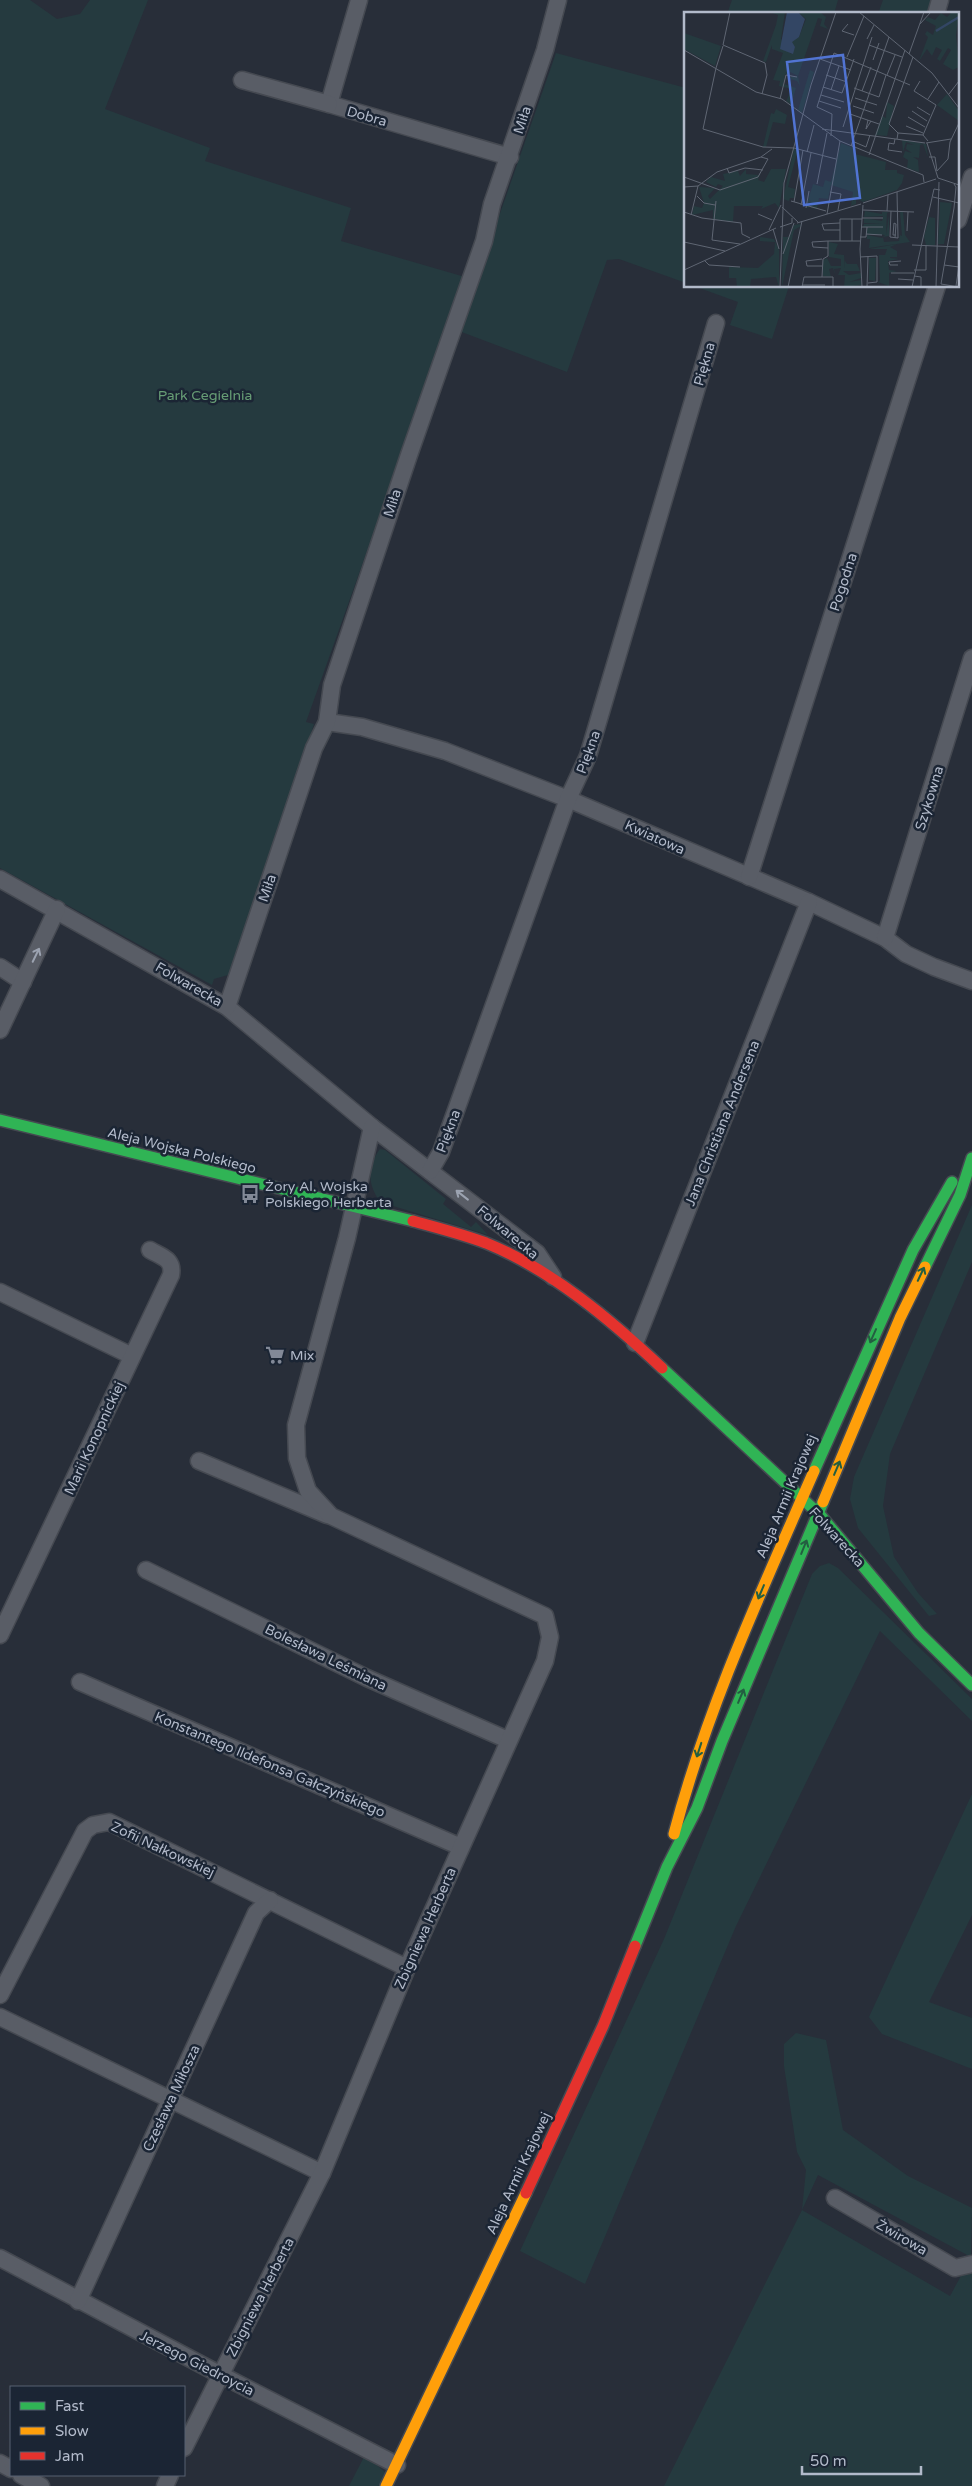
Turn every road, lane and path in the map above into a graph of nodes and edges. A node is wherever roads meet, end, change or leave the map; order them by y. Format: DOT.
graph roads {
  1 [pos="359,0"];
  2 [pos="558,0"];
  3 [pos="242,80"];
  4 [pos="329,104"];
  5 [pos="510,157"];
  6 [pos="972,177"];
  7 [pos="960,214"];
  8 [pos="936,288"];
  9 [pos="716,322"];
  10 [pos="972,658"];
  11 [pos="327,722"];
  12 [pos="568,799"];
  13 [pos="749,877"];
  14 [pos="0,879"];
  15 [pos="809,902"];
  16 [pos="57,909"];
  17 [pos="885,938"];
  18 [pos="0,967"];
  19 [pos="972,981"];
  20 [pos="23,982"];
  21 [pos="227,1006"];
  22 [pos="0,1030"];
  23 [pos="0,1120"];
  24 [pos="372,1127"];
  25 [pos="972,1156"];
  26 [pos="430,1170"];
  27 [pos="354,1208"];
  28 [pos="514,1236"];
  29 [pos="488,1244"];
  30 [pos="150,1250"];
  31 [pos="554,1279"];
  32 [pos="0,1292"];
  33 [pos="635,1343"];
  34 [pos="132,1356"];
  35 [pos="199,1461"];
  36 [pos="802,1499"];
  37 [pos="818,1513"];
  38 [pos="331,1516"];
  39 [pos="146,1570"];
  40 [pos="0,1635"];
  41 [pos="80,1682"];
  42 [pos="972,1686"];
  43 [pos="508,1740"];
  44 [pos="460,1847"];
  45 [pos="666,1867"];
  46 [pos="270,1900"];
  47 [pos="407,1968"];
  48 [pos="0,1995"];
  49 [pos="0,2017"];
  50 [pos="170,2100"];
  51 [pos="322,2173"];
  52 [pos="835,2198"];
  53 [pos="0,2258"];
  54 [pos="972,2264"];
  55 [pos="78,2301"];
  56 [pos="221,2375"];
  57 [pos="185,2446"];
  58 [pos="397,2465"];
  59 [pos="23,2476"];
  60 [pos="41,2486"];
  61 [pos="386,2486"];
  1 -- 4 [label="street, Dobra"];
  2 -- 5 [label="street, Miła"];
  3 -- 4 [label="street"];
  4 -- 5 [label="street, Dobra"];
  5 -- 11 [label="street, Miła"];
  6 -- 7 [label="street"];
  8 -- 13 [label="street, Pogodna"];
  9 -- 12 [label="street, Piękna"];
  10 -- 17 [label="street, Szykowna"];
  11 -- 12 [label="street, Kwiatowa"];
  11 -- 21 [label="street, Miła"];
  12 -- 13 [label="street, Kwiatowa"];
  12 -- 26 [label="street, Piękna"];
  13 -- 15 [label="street, Kwiatowa"];
  14 -- 16 [label="street, Folwarecka"];
  15 -- 17 [label="street, Kwiatowa"];
  15 -- 33 [label="street, Jana Christiana Andersena"];
  20 -- 16 [label="street, one-way"];
  16 -- 21 [label="street, Folwarecka"];
  17 -- 19 [label="street, Kwiatowa"];
  18 -- 20 [label="street"];
  20 -- 22 [label="street"];
  21 -- 24 [label="street, Folwarecka"];
  23 -- 27 [label="main road, Aleja Wojska Polskiego"];
  24 -- 26 [label="street, Folwarecka"];
  24 -- 27 [label="street, Zbigniewa Herberta"];
  25 -- 36 [label="main road, Aleja Armii Krajowej, one-way"];
  37 -- 25 [label="main road, Aleja Armii Krajowej, one-way"];
  28 -- 26 [label="street, Folwarecka, one-way"];
  27 -- 29 [label="main road, Aleja Wojska Polskiego"];
  27 -- 38 [label="street, Zbigniewa Herberta"];
  28 -- 29 [label="street"];
  28 -- 31 [label="street, Folwarecka"];
  29 -- 31 [label="main road, Aleja Wojska Polskiego"];
  30 -- 34 [label="street, Marii Konopnickiej"];
  31 -- 33 [label="main road, Folwarecka"];
  32 -- 34 [label="street"];
  33 -- 36 [label="main road, Folwarecka"];
  34 -- 40 [label="street, Marii Konopnickiej"];
  35 -- 38 [label="street, Zbigniewa Herberta"];
  36 -- 37 [label="main road, Folwarecka"];
  36 -- 45 [label="main road, Aleja Armii Krajowej, one-way"];
  37 -- 42 [label="main road, Folwarecka"];
  45 -- 37 [label="main road, Aleja Armii Krajowej, one-way"];
  38 -- 43 [label="street, Zbigniewa Herberta"];
  39 -- 43 [label="street, Bolesława Leśmiana"];
  41 -- 44 [label="street, Konstantego Ildefonsa Gałczyńskiego"];
  43 -- 44 [label="street, Zbigniewa Herberta"];
  44 -- 47 [label="street, Zbigniewa Herberta"];
  45 -- 58 [label="main road, Aleja Armii Krajowej"];
  46 -- 47 [label="street, Zofii Nałkowskiej"];
  46 -- 48 [label="street, Zofii Nałkowskiej"];
  46 -- 50 [label="street, Czesława Miłosza"];
  47 -- 51 [label="street, Zbigniewa Herberta"];
  49 -- 50 [label="street"];
  50 -- 51 [label="street"];
  50 -- 55 [label="street, Czesława Miłosza"];
  51 -- 56 [label="street, Zbigniewa Herberta"];
  52 -- 54 [label="street, Żwirowa"];
  53 -- 55 [label="street, Jerzego Giedroycia"];
  55 -- 56 [label="street, Jerzego Giedroycia"];
  56 -- 57 [label="street, Zbigniewa Herberta"];
  56 -- 58 [label="street, Jerzego Giedroycia"];
  58 -- 61 [label="main road, Aleja Armii Krajowej"];
  59 -- 60 [label="street"];
}
